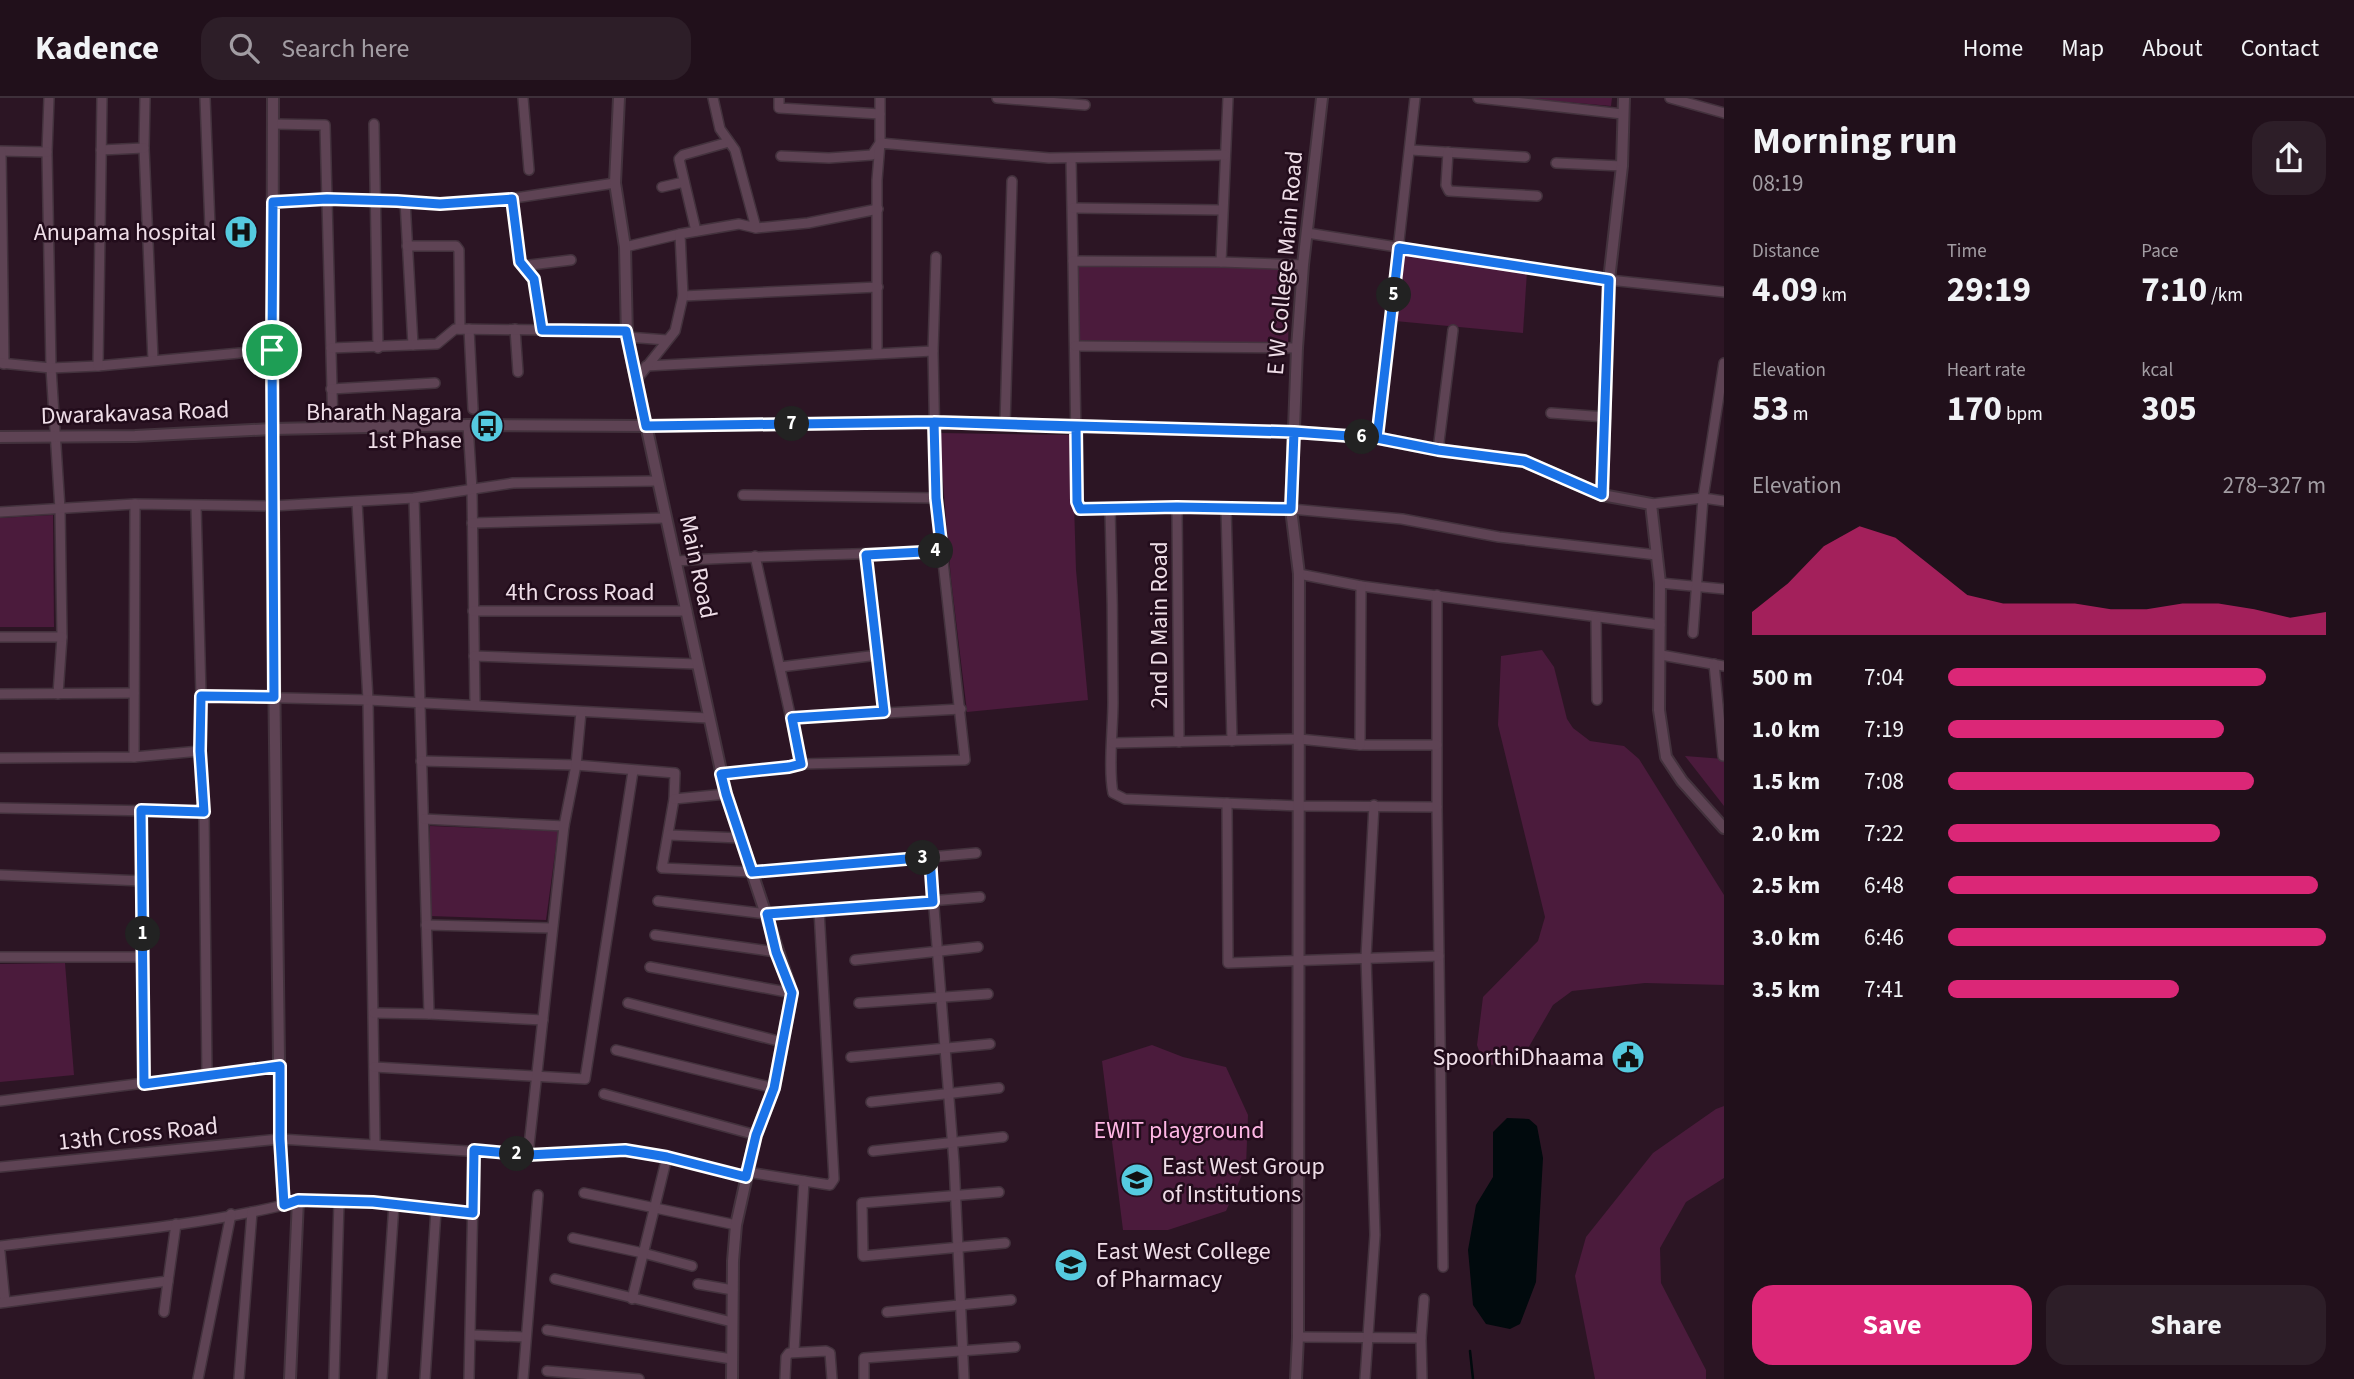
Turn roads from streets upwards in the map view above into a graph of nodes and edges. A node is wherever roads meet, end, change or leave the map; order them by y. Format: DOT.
graph roads {
  1 [pos="49,98"];
  2 [pos="102,98"];
  3 [pos="145,98"];
  4 [pos="205,98"];
  5 [pos="273,98"];
  6 [pos="523,98"];
  7 [pos="619,98"];
  8 [pos="713,98"];
  9 [pos="779,98"];
  10 [pos="880,98"];
  11 [pos="997,98"];
  12 [pos="1228,98"];
  13 [pos="1322,98"];
  14 [pos="1415,98"];
  15 [pos="1478,98"];
  16 [pos="1624,98"];
  17 [pos="1670,98"];
  18 [pos="1085,105"];
  19 [pos="1724,113"];
  20 [pos="880,114"];
  21 [pos="1623,114"];
  22 [pos="273,124"];
  23 [pos="374,124"];
  24 [pos="729,142"];
  25 [pos="880,143"];
  26 [pos="144,148"];
  27 [pos="101,150"];
  28 [pos="1411,150"];
  29 [pos="1,152"];
  30 [pos="47,152"];
  31 [pos="1448,152"];
  32 [pos="1225,155"];
  33 [pos="781,156"];
  34 [pos="1525,157"];
  35 [pos="1071,159"];
  36 [pos="1556,163"];
  37 [pos="1622,166"];
  38 [pos="529,170"];
  39 [pos="1012,181"];
  40 [pos="684,182"];
  41 [pos="615,183"];
  42 [pos="662,187"];
  43 [pos="1537,196"];
  44 [pos="327,199"];
  45 [pos="512,199"];
  46 [pos="374,200"];
  47 [pos="405,201"];
  48 [pos="273,202"];
  49 [pos="1073,208"];
  50 [pos="878,209"];
  51 [pos="1222,210"];
  52 [pos="210,227"];
  53 [pos="756,228"];
  54 [pos="696,232"];
  55 [pos="1307,233"];
  56 [pos="680,234"];
  57 [pos="407,246"];
  58 [pos="625,247"];
  59 [pos="1399,248"];
  60 [pos="936,257"];
  61 [pos="571,260"];
  62 [pos="1073,261"];
  63 [pos="1221,262"];
  64 [pos="1303,265"];
  65 [pos="522,266"];
  66 [pos="1609,280"];
  67 [pos="878,287"];
  68 [pos="1724,292"];
  69 [pos="683,296"];
  70 [pos="465,329"];
  71 [pos="515,329"];
  72 [pos="542,330"];
  73 [pos="1452,330"];
  74 [pos="626,334"];
  75 [pos="667,340"];
  76 [pos="413,345"];
  77 [pos="1075,346"];
  78 [pos="331,348"];
  79 [pos="378,348"];
  80 [pos="1297,348"];
  81 [pos="272,350"];
  82 [pos="933,351"];
  83 [pos="877,353"];
  84 [pos="153,360"];
  85 [pos="2,363"];
  86 [pos="1724,363"];
  87 [pos="98,366"];
  88 [pos="646,366"];
  89 [pos="51,368"];
  90 [pos="518,372"];
  91 [pos="637,379"];
  92 [pos="435,383"];
  93 [pos="331,389"];
  94 [pos="473,409"];
  95 [pos="1551,413"];
  96 [pos="1606,417"];
  97 [pos="934,422"];
  98 [pos="468,425"];
  99 [pos="1005,425"];
  100 [pos="646,426"];
  101 [pos="333,427"];
  102 [pos="1076,427"];
  103 [pos="272,429"];
  104 [pos="1294,432"];
  105 [pos="0,437"];
  106 [pos="54,437"];
  107 [pos="1377,438"];
  108 [pos="1438,450"];
  109 [pos="657,481"];
  110 [pos="472,490"];
  111 [pos="743,495"];
  112 [pos="1602,495"];
  113 [pos="414,498"];
  114 [pos="936,498"];
  115 [pos="1703,498"];
  116 [pos="1724,501"];
  117 [pos="358,502"];
  118 [pos="135,504"];
  119 [pos="1651,505"];
  120 [pos="196,506"];
  121 [pos="272,506"];
  122 [pos="1177,507"];
  123 [pos="1226,507"];
  124 [pos="60,509"];
  125 [pos="1110,509"];
  126 [pos="1291,509"];
  127 [pos="0,512"];
  128 [pos="666,518"];
  129 [pos="472,523"];
  130 [pos="942,551"];
  131 [pos="866,555"];
  132 [pos="1657,555"];
  133 [pos="755,556"];
  134 [pos="676,561"];
  135 [pos="1299,574"];
  136 [pos="1660,583"];
  137 [pos="1361,586"];
  138 [pos="1697,586"];
  139 [pos="1724,589"];
  140 [pos="1437,596"];
  141 [pos="473,611"];
  142 [pos="687,611"];
  143 [pos="1596,618"];
  144 [pos="1660,625"];
  145 [pos="1693,633"];
  146 [pos="0,637"];
  147 [pos="62,637"];
  148 [pos="878,655"];
  149 [pos="1661,655"];
  150 [pos="474,656"];
  151 [pos="697,664"];
  152 [pos="1719,665"];
  153 [pos="780,667"];
  154 [pos="0,694"];
  155 [pos="58,694"];
  156 [pos="135,694"];
  157 [pos="201,696"];
  158 [pos="274,697"];
  159 [pos="368,700"];
  160 [pos="1597,700"];
  161 [pos="419,703"];
  162 [pos="475,705"];
  163 [pos="961,709"];
  164 [pos="581,712"];
  165 [pos="884,712"];
  166 [pos="708,718"];
  167 [pos="792,718"];
  168 [pos="1299,740"];
  169 [pos="1232,741"];
  170 [pos="1179,742"];
  171 [pos="1113,744"];
  172 [pos="1360,745"];
  173 [pos="1437,745"];
  174 [pos="200,751"];
  175 [pos="1723,756"];
  176 [pos="134,757"];
  177 [pos="0,758"];
  178 [pos="421,761"];
  179 [pos="801,764"];
  180 [pos="576,765"];
  181 [pos="633,771"];
  182 [pos="721,774"];
  183 [pos="726,794"];
  184 [pos="674,799"];
  185 [pos="1227,803"];
  186 [pos="1374,805"];
  187 [pos="1299,806"];
  188 [pos="1437,807"];
  189 [pos="0,808"];
  190 [pos="141,810"];
  191 [pos="204,812"];
  192 [pos="424,819"];
  193 [pos="564,826"];
  194 [pos="1724,828"];
  195 [pos="669,835"];
  196 [pos="740,838"];
  197 [pos="976,853"];
  198 [pos="930,857"];
  199 [pos="752,872"];
  200 [pos="0,875"];
  201 [pos="143,881"];
  202 [pos="980,897"];
  203 [pos="658,901"];
  204 [pos="933,902"];
  205 [pos="819,910"];
  206 [pos="767,914"];
  207 [pos="426,925"];
  208 [pos="552,928"];
  209 [pos="655,935"];
  210 [pos="978,947"];
  211 [pos="937,951"];
  212 [pos="776,952"];
  213 [pos="1439,956"];
  214 [pos="0,957"];
  215 [pos="144,957"];
  216 [pos="1366,957"];
  217 [pos="855,960"];
  218 [pos="1298,960"];
  219 [pos="650,967"];
  220 [pos="792,993"];
  221 [pos="988,994"];
  222 [pos="941,997"];
  223 [pos="628,1003"];
  224 [pos="859,1003"];
  225 [pos="374,1013"];
  226 [pos="429,1014"];
  227 [pos="543,1020"];
  228 [pos="782,1042"];
  229 [pos="990,1044"];
  230 [pos="945,1047"];
  231 [pos="616,1050"];
  232 [pos="851,1057"];
  233 [pos="280,1066"];
  234 [pos="374,1067"];
  235 [pos="539,1075"];
  236 [pos="207,1076"];
  237 [pos="144,1084"];
  238 [pos="774,1088"];
  239 [pos="999,1088"];
  240 [pos="948,1093"];
  241 [pos="604,1094"];
  242 [pos="0,1101"];
  243 [pos="871,1102"];
  244 [pos="756,1135"];
  245 [pos="1003,1137"];
  246 [pos="280,1139"];
  247 [pos="952,1142"];
  248 [pos="375,1144"];
  249 [pos="474,1150"];
  250 [pos="873,1151"];
  251 [pos="528,1155"];
  252 [pos="667,1157"];
  253 [pos="0,1167"];
  254 [pos="746,1175"];
  255 [pos="804,1181"];
  256 [pos="999,1192"];
  257 [pos="584,1193"];
  258 [pos="538,1195"];
  259 [pos="955,1195"];
  260 [pos="298,1200"];
  261 [pos="339,1201"];
  262 [pos="394,1204"];
  263 [pos="284,1205"];
  264 [pos="654,1208"];
  265 [pos="436,1210"];
  266 [pos="252,1212"];
  267 [pos="473,1213"];
  268 [pos="231,1214"];
  269 [pos="176,1224"];
  270 [pos="736,1226"];
  271 [pos="573,1238"];
  272 [pos="1005,1243"];
  273 [pos="0,1246"];
  274 [pos="958,1249"];
  275 [pos="0,1252"];
  276 [pos="643,1252"];
  277 [pos="692,1266"];
  278 [pos="1443,1267"];
  279 [pos="555,1279"];
  280 [pos="168,1281"];
  281 [pos="698,1284"];
  282 [pos="733,1290"];
  283 [pos="632,1298"];
  284 [pos="1424,1299"];
  285 [pos="1012,1300"];
  286 [pos="3,1303"];
  287 [pos="960,1305"];
  288 [pos="164,1312"];
  289 [pos="887,1312"];
  290 [pos="733,1322"];
  291 [pos="547,1330"];
  292 [pos="471,1335"];
  293 [pos="1368,1336"];
  294 [pos="526,1337"];
  295 [pos="1298,1337"];
  296 [pos="1421,1338"];
  297 [pos="1015,1347"];
  298 [pos="794,1351"];
  299 [pos="963,1352"];
  300 [pos="732,1359"];
  301 [pos="547,1371"];
  302 [pos="198,1379"];
  303 [pos="239,1379"];
  304 [pos="290,1379"];
  305 [pos="334,1379"];
  306 [pos="382,1379"];
  307 [pos="425,1379"];
  308 [pos="469,1379"];
  309 [pos="523,1379"];
  310 [pos="639,1379"];
  311 [pos="732,1379"];
  312 [pos="785,1379"];
  313 [pos="832,1379"];
  314 [pos="864,1379"];
  315 [pos="964,1379"];
  316 [pos="1296,1379"];
  317 [pos="1365,1379"];
  318 [pos="1422,1379"];
  1 -- 30 [label="street"];
  2 -- 27 [label="street"];
  3 -- 26 [label="street"];
  4 -- 52 [label="street"];
  5 -- 22 [label="street"];
  6 -- 38 [label="street"];
  7 -- 41 [label="street, Main Road"];
  8 -- 24 [label="street"];
  9 -- 20 [label="street"];
  10 -- 20 [label="street"];
  11 -- 18 [label="street"];
  12 -- 32 [label="street"];
  13 -- 55 [label="street, E W College Main Road"];
  14 -- 28 [label="street"];
  15 -- 21 [label="street"];
  16 -- 21 [label="street"];
  17 -- 19 [label="street"];
  20 -- 25 [label="street"];
  21 -- 37 [label="street"];
  22 -- 44 [label="street"];
  22 -- 48 [label="street"];
  23 -- 46 [label="street"];
  24 -- 40 [label="street"];
  24 -- 53 [label="street"];
  25 -- 33 [label="street"];
  25 -- 35 [label="street"];
  25 -- 50 [label="street"];
  26 -- 27 [label="street"];
  26 -- 84 [label="street"];
  27 -- 87 [label="street"];
  28 -- 31 [label="street"];
  28 -- 59 [label="street"];
  29 -- 30 [label="street"];
  29 -- 85 [label="street"];
  30 -- 89 [label="street"];
  31 -- 34 [label="street"];
  31 -- 43 [label="street"];
  32 -- 35 [label="street"];
  32 -- 51 [label="street"];
  35 -- 49 [label="street"];
  36 -- 37 [label="street"];
  37 -- 66 [label="street"];
  39 -- 99 [label="street"];
  40 -- 42 [label="street"];
  40 -- 54 [label="street"];
  41 -- 45 [label="street"];
  41 -- 58 [label="street, Main Road"];
  44 -- 46 [label="street"];
  44 -- 48 [label="street"];
  44 -- 78 [label="street"];
  45 -- 47 [label="street"];
  45 -- 65 [label="street"];
  46 -- 47 [label="street"];
  46 -- 79 [label="street"];
  47 -- 57 [label="street"];
  48 -- 81 [label="street"];
  49 -- 51 [label="street"];
  49 -- 62 [label="street"];
  50 -- 53 [label="street"];
  50 -- 67 [label="street"];
  51 -- 63 [label="street"];
  53 -- 54 [label="street"];
  54 -- 56 [label="street"];
  55 -- 59 [label="street"];
  55 -- 64 [label="street, E W College Main Road"];
  56 -- 58 [label="street"];
  56 -- 69 [label="street"];
  57 -- 70 [label="street"];
  57 -- 76 [label="street"];
  58 -- 74 [label="street, Main Road"];
  59 -- 66 [label="street"];
  59 -- 107 [label="street"];
  60 -- 82 [label="street"];
  61 -- 65 [label="street"];
  62 -- 63 [label="street"];
  62 -- 77 [label="street"];
  63 -- 64 [label="street"];
  64 -- 80 [label="street, E W College Main Road"];
  65 -- 72 [label="street"];
  66 -- 68 [label="street"];
  66 -- 96 [label="street"];
  67 -- 69 [label="street"];
  67 -- 83 [label="street"];
  69 -- 75 [label="street"];
  70 -- 71 [label="street"];
  70 -- 76 [label="street"];
  70 -- 94 [label="street"];
  71 -- 72 [label="street"];
  71 -- 90 [label="street"];
  72 -- 74 [label="street"];
  73 -- 108 [label="street"];
  74 -- 75 [label="street"];
  74 -- 91 [label="street, Main Road"];
  75 -- 88 [label="street"];
  76 -- 79 [label="street"];
  77 -- 80 [label="street"];
  77 -- 102 [label="street"];
  78 -- 79 [label="street"];
  78 -- 93 [label="street"];
  80 -- 104 [label="street, E W College Main Road"];
  81 -- 84 [label="street"];
  81 -- 103 [label="street"];
  82 -- 83 [label="street"];
  82 -- 97 [label="street"];
  83 -- 88 [label="street"];
  84 -- 87 [label="street"];
  85 -- 89 [label="street"];
  86 -- 115 [label="street"];
  87 -- 89 [label="street"];
  88 -- 91 [label="street"];
  89 -- 106 [label="street"];
  91 -- 100 [label="street, Main Road"];
  92 -- 93 [label="street"];
  93 -- 101 [label="street"];
  95 -- 96 [label="street"];
  96 -- 112 [label="street"];
  97 -- 99 [label="street, Dwarakavasa Road"];
  97 -- 100 [label="street, Dwarakavasa Road"];
  97 -- 114 [label="street"];
  98 -- 100 [label="street, Dwarakavasa Road"];
  98 -- 101 [label="street, Dwarakavasa Road"];
  98 -- 110 [label="street"];
  99 -- 102 [label="street, Dwarakavasa Road"];
  100 -- 109 [label="street, Main Road"];
  101 -- 103 [label="street, Dwarakavasa Road"];
  102 -- 104 [label="street, Dwarakavasa Road"];
  102 -- 125 [label="street"];
  103 -- 106 [label="street, Dwarakavasa Road"];
  103 -- 121 [label="street"];
  104 -- 107 [label="street, Dwarakavasa Road"];
  104 -- 126 [label="street, E W College Main Road"];
  105 -- 106 [label="street, Dwarakavasa Road"];
  106 -- 124 [label="street"];
  107 -- 108 [label="street, Dwarakavasa Road"];
  108 -- 112 [label="street, Dwarakavasa Road"];
  109 -- 110 [label="street"];
  109 -- 128 [label="street, Main Road"];
  110 -- 113 [label="street"];
  110 -- 129 [label="street"];
  111 -- 114 [label="street"];
  112 -- 119 [label="street, Dwarakavasa Road"];
  113 -- 117 [label="street"];
  113 -- 161 [label="street"];
  114 -- 130 [label="street"];
  115 -- 116 [label="street"];
  115 -- 119 [label="street"];
  115 -- 138 [label="street"];
  117 -- 121 [label="street"];
  117 -- 159 [label="street"];
  118 -- 120 [label="street"];
  118 -- 124 [label="street"];
  118 -- 156 [label="street"];
  119 -- 132 [label="street"];
  120 -- 121 [label="street"];
  120 -- 157 [label="street"];
  121 -- 158 [label="street"];
  122 -- 123 [label="street"];
  122 -- 125 [label="street"];
  122 -- 170 [label="street, 2nd D Main Road"];
  123 -- 126 [label="street"];
  123 -- 169 [label="street"];
  124 -- 127 [label="street"];
  124 -- 147 [label="street"];
  125 -- 171 [label="street"];
  126 -- 132 [label="street"];
  126 -- 135 [label="street, E W College Main Road"];
  128 -- 129 [label="street"];
  128 -- 134 [label="street, Main Road"];
  129 -- 141 [label="street"];
  130 -- 131 [label="street"];
  130 -- 163 [label="street"];
  131 -- 133 [label="street"];
  131 -- 148 [label="street"];
  132 -- 136 [label="street"];
  133 -- 134 [label="street"];
  133 -- 153 [label="street"];
  134 -- 142 [label="street, Main Road"];
  135 -- 137 [label="street"];
  135 -- 168 [label="street, E W College Main Road"];
  136 -- 138 [label="street"];
  136 -- 144 [label="street"];
  137 -- 140 [label="street"];
  137 -- 172 [label="street"];
  138 -- 139 [label="street"];
  138 -- 145 [label="street"];
  140 -- 143 [label="street"];
  140 -- 173 [label="street"];
  141 -- 142 [label="street, 4th Cross Road"];
  141 -- 150 [label="street"];
  142 -- 151 [label="street, Main Road"];
  143 -- 144 [label="street"];
  143 -- 160 [label="street"];
  144 -- 149 [label="street"];
  146 -- 147 [label="street"];
  147 -- 155 [label="street"];
  148 -- 153 [label="street"];
  148 -- 165 [label="street"];
  149 -- 152 [label="street"];
  149 -- 194 [label="street"];
  150 -- 151 [label="street"];
  150 -- 162 [label="street"];
  151 -- 166 [label="street, Main Road"];
  152 -- 175 [label="street"];
  153 -- 167 [label="street"];
  154 -- 155 [label="street"];
  155 -- 156 [label="street"];
  156 -- 176 [label="street"];
  157 -- 158 [label="street"];
  157 -- 174 [label="street"];
  158 -- 159 [label="street"];
  158 -- 233 [label="street"];
  159 -- 161 [label="street"];
  159 -- 225 [label="street"];
  161 -- 162 [label="street"];
  161 -- 178 [label="street"];
  162 -- 164 [label="street"];
  163 -- 165 [label="street"];
  163 -- 179 [label="street"];
  164 -- 166 [label="street"];
  164 -- 180 [label="street"];
  165 -- 167 [label="street"];
  166 -- 182 [label="street, Main Road"];
  167 -- 179 [label="street"];
  168 -- 169 [label="street"];
  168 -- 172 [label="street"];
  168 -- 187 [label="street, E W College Main Road"];
  169 -- 170 [label="street"];
  170 -- 171 [label="street"];
  171 -- 185 [label="street"];
  172 -- 173 [label="street"];
  173 -- 188 [label="street"];
  174 -- 176 [label="street"];
  174 -- 191 [label="street"];
  176 -- 177 [label="street"];
  178 -- 180 [label="street"];
  178 -- 192 [label="street"];
  179 -- 182 [label="street"];
  180 -- 181 [label="street"];
  180 -- 193 [label="street"];
  181 -- 184 [label="street"];
  181 -- 235 [label="street"];
  182 -- 183 [label="street, Main Road"];
  183 -- 184 [label="street"];
  183 -- 196 [label="street, Main Road"];
  184 -- 195 [label="street"];
  185 -- 187 [label="street"];
  185 -- 218 [label="street"];
  186 -- 187 [label="street"];
  186 -- 188 [label="street"];
  186 -- 216 [label="street"];
  187 -- 218 [label="street, E W College Main Road"];
  188 -- 213 [label="street"];
  189 -- 190 [label="street"];
  190 -- 191 [label="street"];
  190 -- 201 [label="street"];
  191 -- 236 [label="street"];
  192 -- 193 [label="street"];
  192 -- 207 [label="street"];
  193 -- 208 [label="street"];
  195 -- 196 [label="street"];
  195 -- 199 [label="street"];
  196 -- 199 [label="street, Main Road"];
  197 -- 198 [label="street"];
  198 -- 199 [label="street"];
  198 -- 204 [label="street"];
  199 -- 206 [label="street, Main Road"];
  200 -- 201 [label="street"];
  201 -- 215 [label="street"];
  202 -- 204 [label="street"];
  203 -- 206 [label="street"];
  204 -- 205 [label="street"];
  204 -- 211 [label="street"];
  205 -- 206 [label="street"];
  205 -- 255 [label="street, 13th Cross Road"];
  206 -- 212 [label="street, Main Road"];
  207 -- 208 [label="street"];
  207 -- 226 [label="street"];
  208 -- 227 [label="street"];
  209 -- 212 [label="street"];
  210 -- 211 [label="street"];
  211 -- 217 [label="street"];
  211 -- 222 [label="street"];
  212 -- 220 [label="street, Main Road"];
  213 -- 216 [label="street"];
  213 -- 278 [label="street"];
  214 -- 215 [label="street"];
  215 -- 237 [label="street"];
  216 -- 218 [label="street"];
  216 -- 293 [label="street"];
  218 -- 295 [label="street, E W College Main Road"];
  219 -- 220 [label="street"];
  220 -- 228 [label="street"];
  221 -- 222 [label="street"];
  222 -- 224 [label="street"];
  222 -- 230 [label="street"];
  223 -- 228 [label="street"];
  225 -- 226 [label="street"];
  225 -- 234 [label="street"];
  226 -- 227 [label="street"];
  227 -- 235 [label="street"];
  228 -- 238 [label="street"];
  229 -- 230 [label="street"];
  230 -- 232 [label="street"];
  230 -- 240 [label="street"];
  231 -- 238 [label="street"];
  233 -- 236 [label="street"];
  233 -- 246 [label="street"];
  234 -- 235 [label="street"];
  234 -- 248 [label="street"];
  235 -- 251 [label="street"];
  236 -- 237 [label="street"];
  237 -- 242 [label="street"];
  238 -- 244 [label="street"];
  239 -- 240 [label="street"];
  240 -- 243 [label="street"];
  240 -- 247 [label="street"];
  241 -- 244 [label="street"];
  244 -- 254 [label="street"];
  245 -- 247 [label="street"];
  246 -- 248 [label="street, 13th Cross Road"];
  246 -- 253 [label="street, 13th Cross Road"];
  246 -- 263 [label="street"];
  247 -- 250 [label="street"];
  247 -- 259 [label="street"];
  248 -- 249 [label="street, 13th Cross Road"];
  249 -- 251 [label="street, 13th Cross Road"];
  249 -- 267 [label="street"];
  251 -- 252 [label="street, 13th Cross Road"];
  252 -- 254 [label="street, 13th Cross Road"];
  252 -- 264 [label="street"];
  254 -- 255 [label="street, 13th Cross Road"];
  254 -- 270 [label="street"];
  255 -- 298 [label="street"];
  256 -- 259 [label="street"];
  257 -- 264 [label="street"];
  258 -- 294 [label="street"];
  259 -- 274 [label="street"];
  259 -- 274 [label="street"];
  260 -- 261 [label="street"];
  260 -- 263 [label="street"];
  260 -- 304 [label="street"];
  261 -- 262 [label="street"];
  261 -- 305 [label="street"];
  262 -- 265 [label="street"];
  262 -- 306 [label="street"];
  263 -- 266 [label="street"];
  264 -- 270 [label="street"];
  264 -- 276 [label="street"];
  265 -- 267 [label="street"];
  265 -- 307 [label="street"];
  266 -- 268 [label="street"];
  266 -- 303 [label="street"];
  267 -- 292 [label="street"];
  268 -- 269 [label="street"];
  268 -- 302 [label="street"];
  269 -- 273 [label="street"];
  269 -- 280 [label="street"];
  270 -- 282 [label="street"];
  271 -- 276 [label="street"];
  272 -- 274 [label="street"];
  274 -- 287 [label="street"];
  275 -- 286 [label="street"];
  276 -- 277 [label="street"];
  276 -- 283 [label="street"];
  279 -- 283 [label="street"];
  280 -- 286 [label="street"];
  280 -- 288 [label="street"];
  281 -- 282 [label="street"];
  282 -- 290 [label="street"];
  283 -- 290 [label="street"];
  284 -- 296 [label="street"];
  285 -- 287 [label="street"];
  287 -- 289 [label="street"];
  287 -- 299 [label="street"];
  290 -- 300 [label="street"];
  291 -- 300 [label="street"];
  292 -- 294 [label="street"];
  292 -- 308 [label="street"];
  293 -- 295 [label="street"];
  293 -- 296 [label="street"];
  293 -- 317 [label="street"];
  294 -- 309 [label="street"];
  295 -- 316 [label="street, E W College Main Road"];
  296 -- 318 [label="street"];
  297 -- 299 [label="street"];
  298 -- 312 [label="street"];
  298 -- 313 [label="street"];
  299 -- 314 [label="street"];
  299 -- 315 [label="street"];
  300 -- 311 [label="street"];
  301 -- 310 [label="street"];
}
